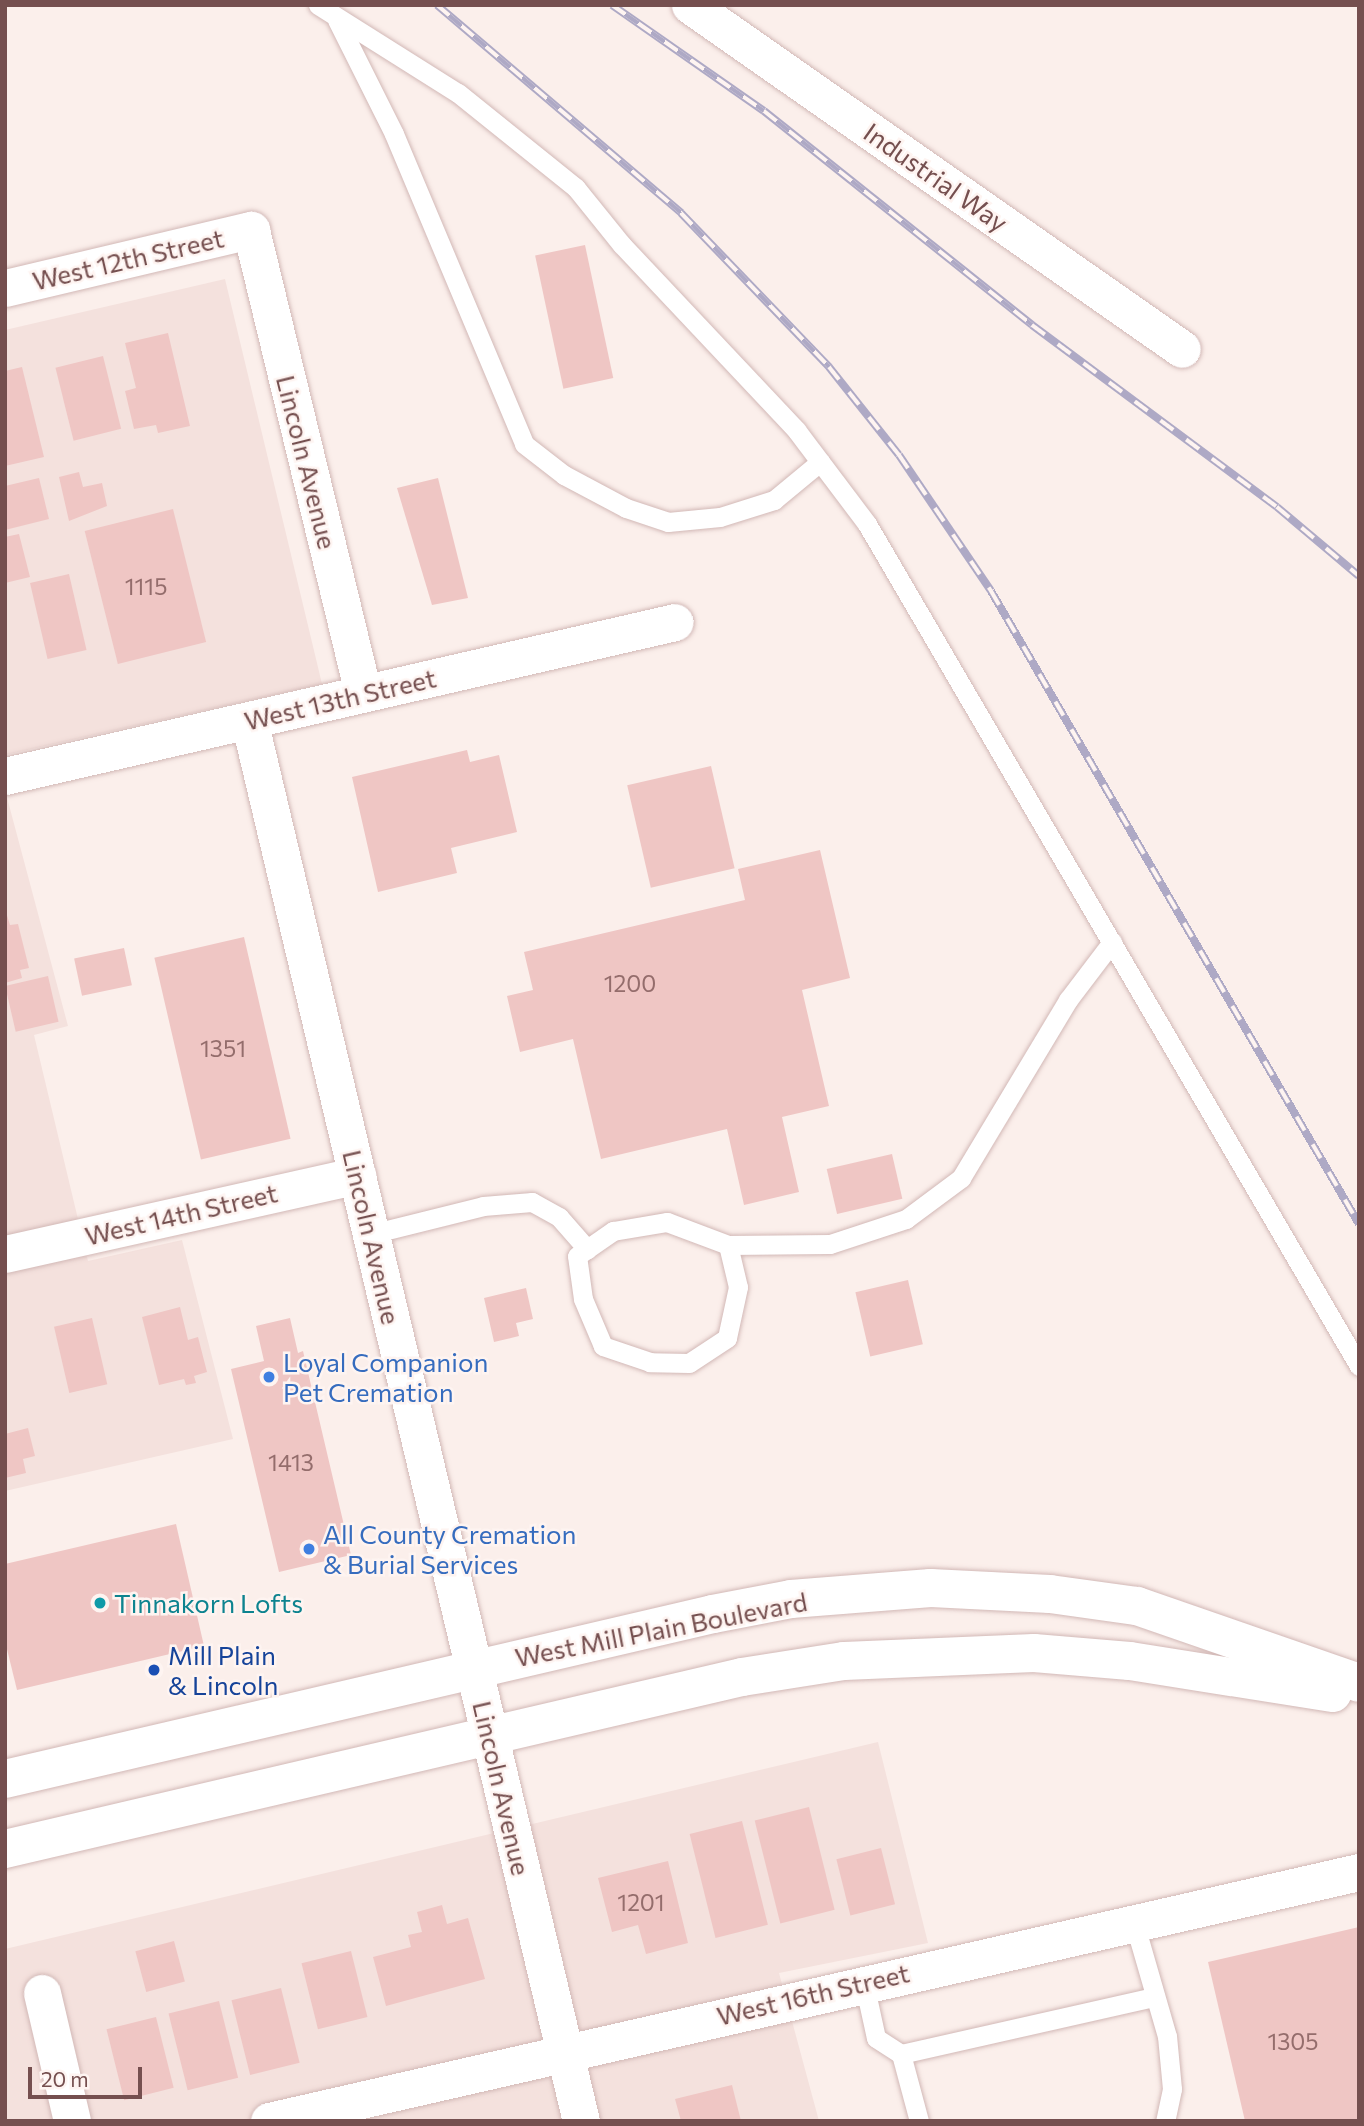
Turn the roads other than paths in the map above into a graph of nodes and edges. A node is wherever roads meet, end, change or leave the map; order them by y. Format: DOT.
graph roads {
  1 [pos="318,5"];
  2 [pos="690,5"];
  3 [pos="337,19"];
  4 [pos="251,230"];
  5 [pos="5,288"];
  6 [pos="1182,349"];
  7 [pos="820,462"];
  8 [pos="675,622"];
  9 [pos="363,694"];
  10 [pos="249,720"];
  11 [pos="5,776"];
  12 [pos="1112,942"];
  13 [pos="357,1175"];
  14 [pos="371,1234"];
  15 [pos="728,1245"];
  16 [pos="587,1249"];
  17 [pos="5,1254"];
  18 [pos="1359,1366"];
  19 [pos="474,1668"];
  20 [pos="1359,1683"];
  21 [pos="1359,1697"];
  22 [pos="490,1736"];
  23 [pos="5,1779"];
  24 [pos="5,1849"];
  25 [pos="1359,1872"];
  26 [pos="1133,1922"];
  27 [pos="864,1983"];
  28 [pos="42,1993"];
  29 [pos="1154,1997"];
  30 [pos="565,2050"];
  31 [pos="901,2054"];
  32 [pos="72,2121"];
  33 [pos="269,2121"];
  34 [pos="582,2121"];
  35 [pos="919,2121"];
  36 [pos="1165,2121"];
  1 -- 3 [label="lane"];
  2 -- 6 [label="street, Industrial Way"];
  3 -- 7 [label="lane"];
  3 -- 7 [label="lane"];
  4 -- 5 [label="street, West 12th Street"];
  4 -- 9 [label="street, Lincoln Avenue"];
  7 -- 12 [label="lane"];
  8 -- 9 [label="street, West 13th Street"];
  9 -- 10 [label="street, West 13th Street"];
  10 -- 11 [label="street, West 13th Street"];
  10 -- 13 [label="street, Lincoln Avenue"];
  12 -- 15 [label="lane"];
  12 -- 18 [label="lane"];
  13 -- 14 [label="street, Lincoln Avenue"];
  13 -- 17 [label="street, West 14th Street"];
  14 -- 16 [label="lane"];
  14 -- 19 [label="street, Lincoln Avenue"];
  15 -- 16 [label="lane"];
  15 -- 16 [label="lane"];
  19 -- 20 [label="main road, West Mill Plain Boulevard"];
  19 -- 22 [label="street, Lincoln Avenue"];
  19 -- 23 [label="main road, West Mill Plain Boulevard"];
  21 -- 22 [label="main road"];
  22 -- 24 [label="main road"];
  22 -- 30 [label="street, Lincoln Avenue"];
  25 -- 26 [label="street, West 16th Street"];
  26 -- 27 [label="street, West 16th Street"];
  26 -- 29 [label="lane"];
  27 -- 30 [label="street, West 16th Street"];
  27 -- 31 [label="lane"];
  28 -- 32 [label="street"];
  29 -- 31 [label="lane"];
  29 -- 36 [label="lane"];
  30 -- 33 [label="street, West 16th Street"];
  30 -- 34 [label="street, Lincoln Avenue"];
  31 -- 35 [label="lane"];
}
